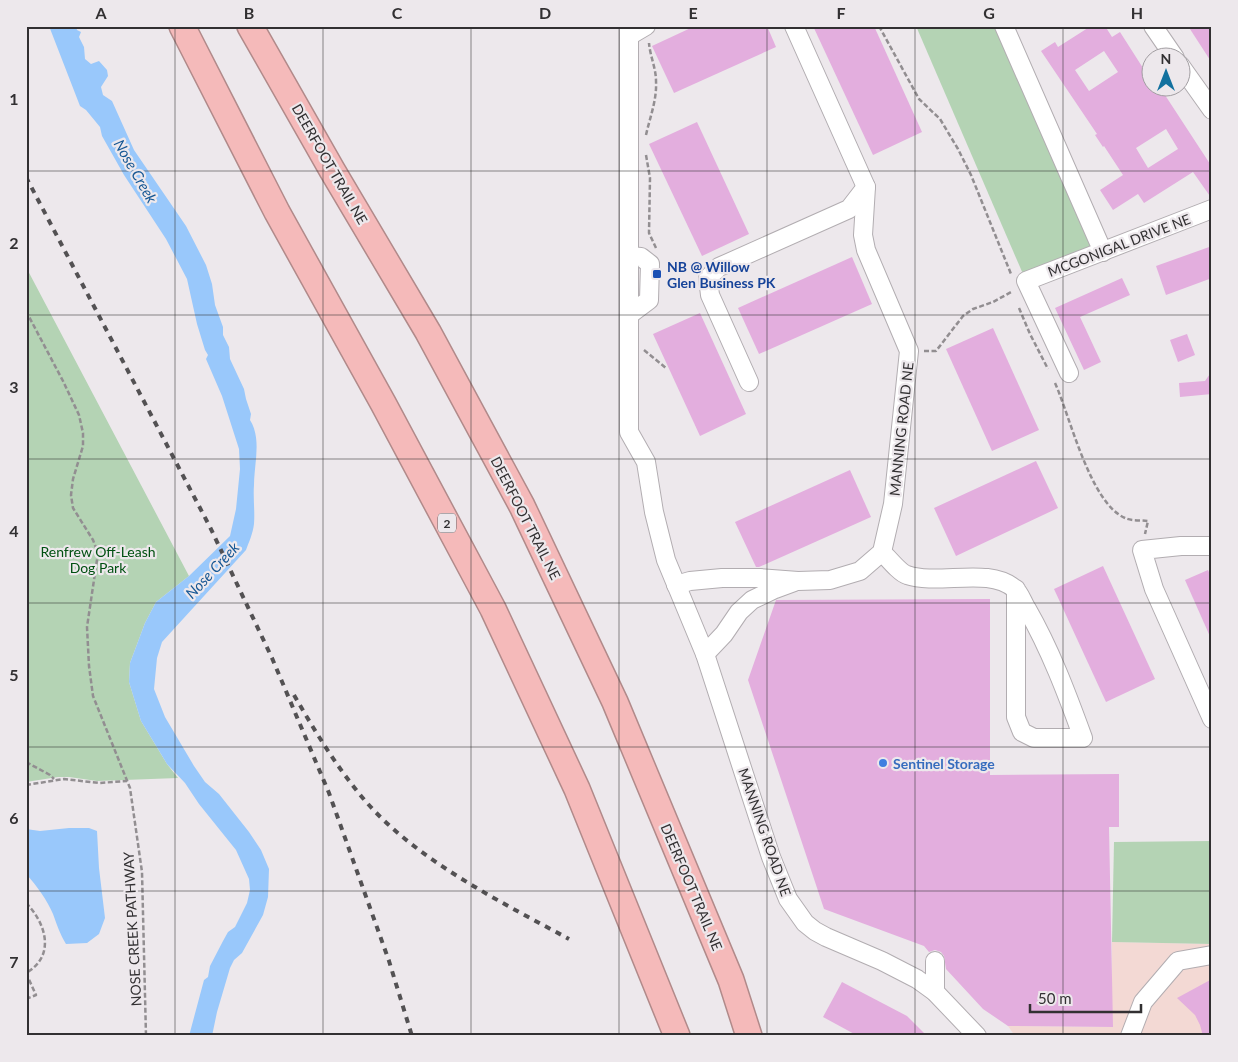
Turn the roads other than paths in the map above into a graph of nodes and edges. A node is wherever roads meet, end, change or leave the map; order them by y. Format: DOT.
graph roads {
  1 [pos="182,26"];
  2 [pos="250,26"];
  3 [pos="794,26"];
  4 [pos="1004,26"];
  5 [pos="1154,26"];
  6 [pos="649,30"];
  7 [pos="629,31"];
  8 [pos="1168,48"];
  9 [pos="1190,79"];
  10 [pos="1212,110"];
  11 [pos="866,187"];
  12 [pos="1212,209"];
  13 [pos="1104,252"];
  14 [pos="1069,373"];
  15 [pos="749,382"];
  16 [pos="1212,546"];
  17 [pos="882,552"];
  18 [pos="798,581"];
  19 [pos="676,585"];
  20 [pos="1016,589"];
  21 [pos="705,654"];
  22 [pos="1212,719"];
  23 [pos="1212,955"];
  24 [pos="935,961"];
  25 [pos="935,992"];
  26 [pos="676,1036"];
  27 [pos="749,1036"];
  28 [pos="977,1036"];
  29 [pos="1130,1036"];
  1 -- 26 [label="highway, 2"];
  2 -- 27 [label="highway, DEERFOOT TRAIL NE"];
  3 -- 11 [label="street, MANNING ROAD NE"];
  4 -- 13 [label="street"];
  5 -- 8 [label="street"];
  6 -- 7 [label="street"];
  7 -- 19 [label="street, MANNING ROAD NE"];
  9 -- 10 [label="street"];
  11 -- 15 [label="street"];
  11 -- 17 [label="street, MANNING ROAD NE"];
  12 -- 13 [label="street, MCGONIGAL DRIVE NE"];
  13 -- 14 [label="street, MCGONIGAL DRIVE NE"];
  16 -- 22 [label="street"];
  17 -- 18 [label="street"];
  17 -- 20 [label="street"];
  18 -- 19 [label="street"];
  18 -- 21 [label="street"];
  19 -- 21 [label="street, MANNING ROAD NE"];
  20 -- 20 [label="street"];
  21 -- 25 [label="street, MANNING ROAD NE"];
  23 -- 29 [label="street"];
  24 -- 25 [label="street"];
  25 -- 28 [label="street, MANNING ROAD NE"];
}
